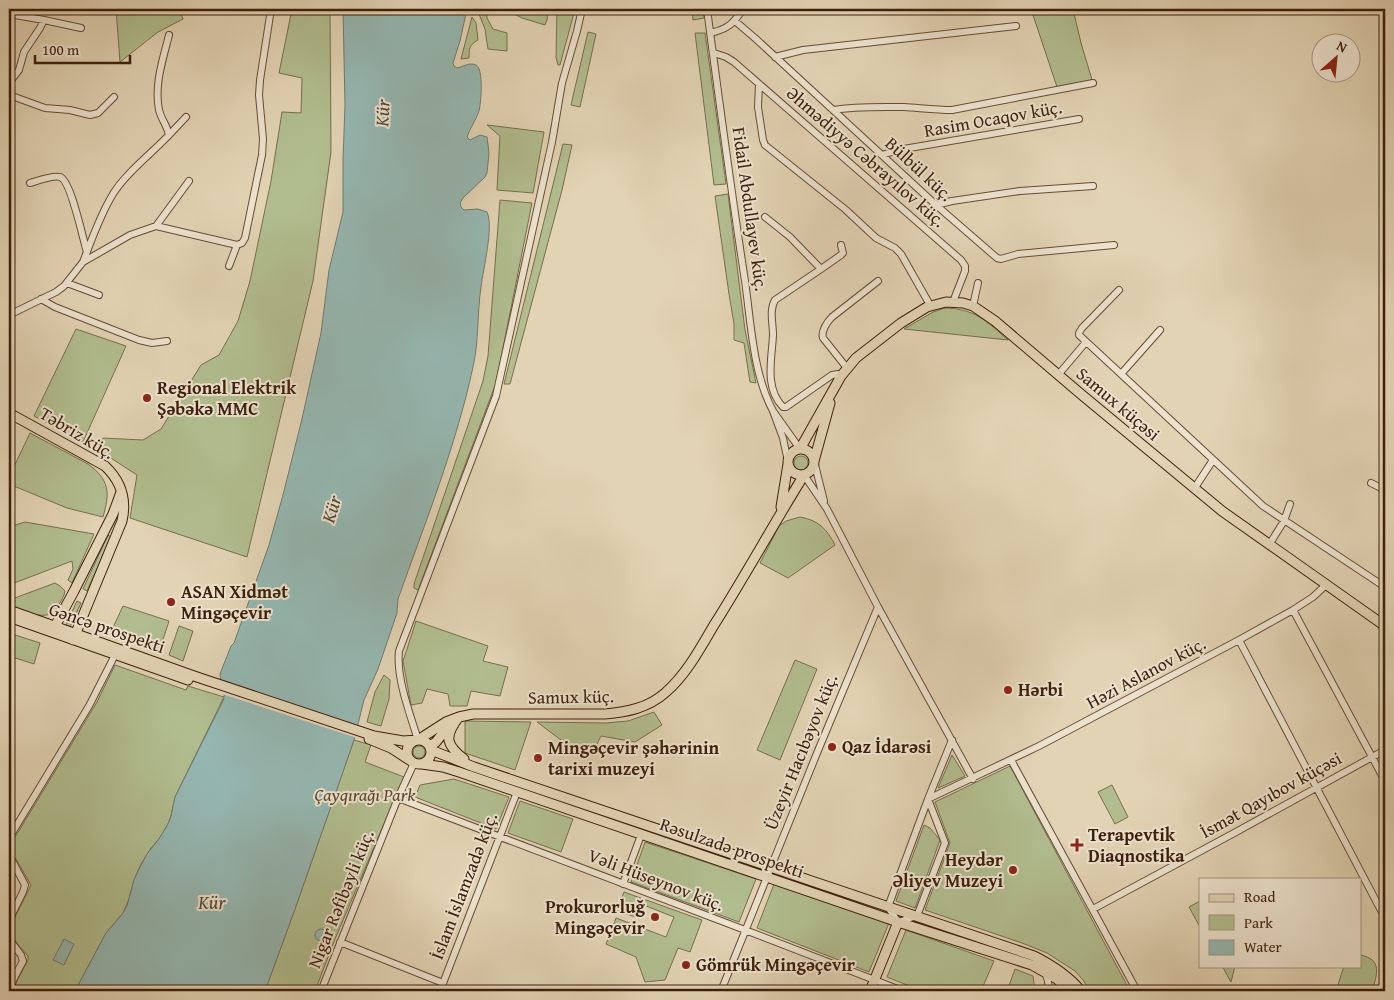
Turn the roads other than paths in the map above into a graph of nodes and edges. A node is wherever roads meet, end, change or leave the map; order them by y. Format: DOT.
graph roads {
  1 [pos="272,9"];
  2 [pos="582,9"];
  3 [pos="707,9"];
  4 [pos="743,9"];
  5 [pos="9,14"];
  6 [pos="44,20"];
  7 [pos="735,21"];
  8 [pos="1016,26"];
  9 [pos="81,28"];
  10 [pos="710,33"];
  11 [pos="169,35"];
  12 [pos="714,53"];
  13 [pos="775,56"];
  14 [pos="9,83"];
  15 [pos="1093,83"];
  16 [pos="759,84"];
  17 [pos="9,95"];
  18 [pos="114,97"];
  19 [pos="833,110"];
  20 [pos="186,117"];
  21 [pos="1079,119"];
  22 [pos="169,136"];
  23 [pos="882,155"];
  24 [pos="189,181"];
  25 [pos="30,183"];
  26 [pos="1093,186"];
  27 [pos="936,205"];
  28 [pos="765,217"];
  29 [pos="156,226"];
  30 [pos="237,244"];
  31 [pos="841,245"];
  32 [pos="1114,245"];
  33 [pos="87,252"];
  34 [pos="83,262"];
  35 [pos="229,266"];
  36 [pos="821,269"];
  37 [pos="67,282"];
  38 [pos="878,282"];
  39 [pos="978,283"];
  40 [pos="1119,290"];
  41 [pos="99,295"];
  42 [pos="41,299"];
  43 [pos="953,302"];
  44 [pos="930,305"];
  45 [pos="973,306"];
  46 [pos="9,315"];
  47 [pos="1160,330"];
  48 [pos="166,341"];
  49 [pos="1086,342"];
  50 [pos="844,372"];
  51 [pos="1058,374"];
  52 [pos="1121,374"];
  53 [pos="834,391"];
  54 [pos="773,411"];
  55 [pos="9,413"];
  56 [pos="800,449"];
  57 [pos="1213,460"];
  58 [pos="814,461"];
  59 [pos="788,462"];
  60 [pos="804,475"];
  61 [pos="1371,482"];
  62 [pos="122,489"];
  63 [pos="1194,489"];
  64 [pos="1385,492"];
  65 [pos="1290,504"];
  66 [pos="827,509"];
  67 [pos="779,515"];
  68 [pos="1284,521"];
  69 [pos="1269,545"];
  70 [pos="1327,584"];
  71 [pos="1385,587"];
  72 [pos="878,608"];
  73 [pos="9,610"];
  74 [pos="1293,610"];
  75 [pos="9,617"];
  76 [pos="1385,626"];
  77 [pos="53,630"];
  78 [pos="74,637"];
  79 [pos="1239,640"];
  80 [pos="115,655"];
  81 [pos="193,678"];
  82 [pos="459,717"];
  83 [pos="373,738"];
  84 [pos="418,740"];
  85 [pos="952,740"];
  86 [pos="431,748"];
  87 [pos="1385,750"];
  88 [pos="1373,757"];
  89 [pos="1011,760"];
  90 [pos="416,763"];
  91 [pos="474,767"];
  92 [pos="972,779"];
  93 [pos="1385,781"];
  94 [pos="1316,788"];
  95 [pos="517,792"];
  96 [pos="398,798"];
  97 [pos="928,799"];
  98 [pos="641,834"];
  99 [pos="500,836"];
  100 [pos="9,838"];
  101 [pos="9,855"];
  102 [pos="770,868"];
  103 [pos="767,877"];
  104 [pos="623,884"];
  105 [pos="888,907"];
  106 [pos="1093,909"];
  107 [pos="917,916"];
  108 [pos="1385,918"];
  109 [pos="9,920"];
  110 [pos="898,922"];
  111 [pos="745,930"];
  112 [pos="9,939"];
  113 [pos="340,942"];
  114 [pos="1033,960"];
  115 [pos="1045,972"];
  116 [pos="874,980"];
  117 [pos="443,983"];
  118 [pos="10,991"];
  119 [pos="321,991"];
  120 [pos="440,991"];
  121 [pos="721,991"];
  122 [pos="870,991"];
  123 [pos="903,991"];
  124 [pos="1049,991"];
  125 [pos="1069,991"];
  126 [pos="1081,991"];
  127 [pos="1137,991"];
  1 -- 30 [label="street"];
  2 -- 84 [label="street"];
  3 -- 10 [label="street, Fidail Abdullayev küç."];
  4 -- 7 [label="street"];
  5 -- 6 [label="street"];
  6 -- 9 [label="street"];
  6 -- 14 [label="street"];
  7 -- 10 [label="street"];
  7 -- 13 [label="street, Bülbül küç."];
  8 -- 13 [label="street"];
  10 -- 12 [label="street, Fidail Abdullayev küç."];
  11 -- 22 [label="street"];
  12 -- 16 [label="street, Əhmədiyyə Cəbrayılov küç."];
  12 -- 54 [label="street, Fidail Abdullayev küç."];
  13 -- 19 [label="street, Bülbül küç."];
  15 -- 19 [label="street"];
  16 -- 43 [label="street, Əhmədiyyə Cəbrayılov küç."];
  16 -- 44 [label="street"];
  17 -- 18 [label="street"];
  19 -- 23 [label="street, Bülbül küç."];
  20 -- 22 [label="street"];
  21 -- 23 [label="street, Rasim Ocaqov küç."];
  22 -- 33 [label="street"];
  23 -- 27 [label="street, Bülbül küç."];
  24 -- 29 [label="street"];
  25 -- 33 [label="street"];
  26 -- 27 [label="street"];
  27 -- 32 [label="street, Bülbül küç."];
  28 -- 36 [label="street"];
  29 -- 30 [label="street"];
  29 -- 34 [label="street"];
  30 -- 35 [label="street"];
  31 -- 36 [label="street"];
  33 -- 34 [label="street"];
  34 -- 37 [label="street"];
  36 -- 50 [label="street"];
  37 -- 41 [label="street"];
  37 -- 42 [label="street"];
  38 -- 50 [label="street"];
  39 -- 45 [label="street"];
  40 -- 49 [label="street"];
  42 -- 46 [label="street"];
  42 -- 48 [label="street"];
  43 -- 44 [label="main road, Samux küçəsi"];
  43 -- 45 [label="main road, Samux küçəsi"];
  44 -- 50 [label="main road, Samux küçəsi"];
  45 -- 51 [label="main road, Samux küçəsi"];
  47 -- 52 [label="street"];
  49 -- 51 [label="street"];
  49 -- 52 [label="street"];
  50 -- 53 [label="main road, Samux küçəsi"];
  51 -- 63 [label="main road, Samux küçəsi"];
  52 -- 57 [label="street"];
  53 -- 56 [label="main road"];
  53 -- 58 [label="main road"];
  54 -- 56 [label="street"];
  54 -- 59 [label="street"];
  55 -- 62 [label="main road, Təbriz küç."];
  56 -- 58 [label="main road"];
  56 -- 59 [label="main road"];
  57 -- 63 [label="street"];
  57 -- 68 [label="street"];
  58 -- 60 [label="main road"];
  58 -- 66 [label="street"];
  59 -- 60 [label="main road"];
  59 -- 67 [label="main road"];
  60 -- 66 [label="street"];
  60 -- 67 [label="main road, Samux küç."];
  61 -- 64 [label="street"];
  62 -- 77 [label="main road"];
  62 -- 78 [label="main road"];
  63 -- 69 [label="main road, Samux küçəsi"];
  65 -- 68 [label="street"];
  66 -- 72 [label="street"];
  67 -- 82 [label="main road, Samux küç."];
  68 -- 69 [label="street"];
  68 -- 71 [label="street"];
  69 -- 70 [label="main road, Samux küçəsi"];
  70 -- 74 [label="street, Həzi Aslanov küç."];
  70 -- 76 [label="main road, Samux küçəsi"];
  72 -- 85 [label="street"];
  72 -- 102 [label="street, Üzeyir Hacıbəyov küç."];
  73 -- 77 [label="main road, Gəncə prospekti"];
  74 -- 79 [label="street, Həzi Aslanov küç."];
  74 -- 88 [label="street"];
  75 -- 77 [label="main road, Gəncə prospekti"];
  77 -- 78 [label="main road, Gəncə prospekti"];
  78 -- 80 [label="main road, Gəncə prospekti"];
  78 -- 81 [label="main road, Gəncə prospekti"];
  79 -- 89 [label="street, Həzi Aslanov küç."];
  79 -- 94 [label="street"];
  80 -- 81 [label="main road, Gəncə prospekti"];
  80 -- 100 [label="street"];
  81 -- 83 [label="main road"];
  82 -- 84 [label="main road, Samux küç."];
  82 -- 86 [label="main road"];
  82 -- 91 [label="main road"];
  83 -- 84 [label="main road"];
  83 -- 90 [label="main road"];
  84 -- 86 [label="main road"];
  84 -- 90 [label="main road"];
  85 -- 92 [label="street"];
  85 -- 97 [label="street"];
  86 -- 90 [label="main road"];
  86 -- 91 [label="main road, Rəsulzadə prospekti"];
  87 -- 88 [label="street, İsmət Qayıbov küçəsi"];
  88 -- 93 [label="street"];
  88 -- 94 [label="street, İsmət Qayıbov küçəsi"];
  89 -- 92 [label="street, Həzi Aslanov küç."];
  89 -- 106 [label="street"];
  90 -- 95 [label="main road, Rəsulzadə prospekti"];
  90 -- 96 [label="street, Nigar Rəfibəyli küç."];
  91 -- 102 [label="main road, Rəsulzadə prospekti"];
  92 -- 97 [label="street, Həzi Aslanov küç."];
  94 -- 106 [label="street, İsmət Qayıbov küçəsi"];
  94 -- 108 [label="street"];
  95 -- 98 [label="main road, Rəsulzadə prospekti"];
  95 -- 99 [label="street, İslam İslamzadə küç."];
  96 -- 99 [label="street, Vəli Hüseynov küç."];
  96 -- 113 [label="street, Nigar Rəfibəyli küç."];
  97 -- 105 [label="street"];
  97 -- 107 [label="street"];
  98 -- 103 [label="main road, Rəsulzadə prospekti"];
  98 -- 104 [label="street"];
  99 -- 104 [label="street, Vəli Hüseynov küç."];
  99 -- 117 [label="street, İslam İslamzadə küç."];
  101 -- 109 [label="street"];
  102 -- 103 [label="street, Üzeyir Hacıbəyov küç."];
  102 -- 105 [label="main road, Rəsulzadə prospekti"];
  103 -- 110 [label="main road, Rəsulzadə prospekti"];
  103 -- 111 [label="street, Üzeyir Hacıbəyov küç."];
  104 -- 111 [label="street, Vəli Hüseynov küç."];
  105 -- 107 [label="main road, Rəsulzadə prospekti"];
  105 -- 110 [label="street"];
  106 -- 127 [label="street"];
  107 -- 110 [label="street"];
  107 -- 114 [label="main road, Rəsulzadə prospekti"];
  110 -- 114 [label="main road, Rəsulzadə prospekti"];
  110 -- 116 [label="main road"];
  111 -- 116 [label="street, Vəli Hüseynov küç."];
  111 -- 121 [label="street, Üzeyir Hacıbəyov küç."];
  112 -- 118 [label="street"];
  113 -- 117 [label="street"];
  113 -- 119 [label="street, Nigar Rəfibəyli küç."];
  114 -- 115 [label="main road"];
  114 -- 126 [label="main road"];
  115 -- 124 [label="street"];
  115 -- 125 [label="main road"];
  116 -- 122 [label="main road"];
  116 -- 123 [label="street, Vəli Hüseynov küç."];
  117 -- 120 [label="street, İslam İslamzadə küç."];
}
